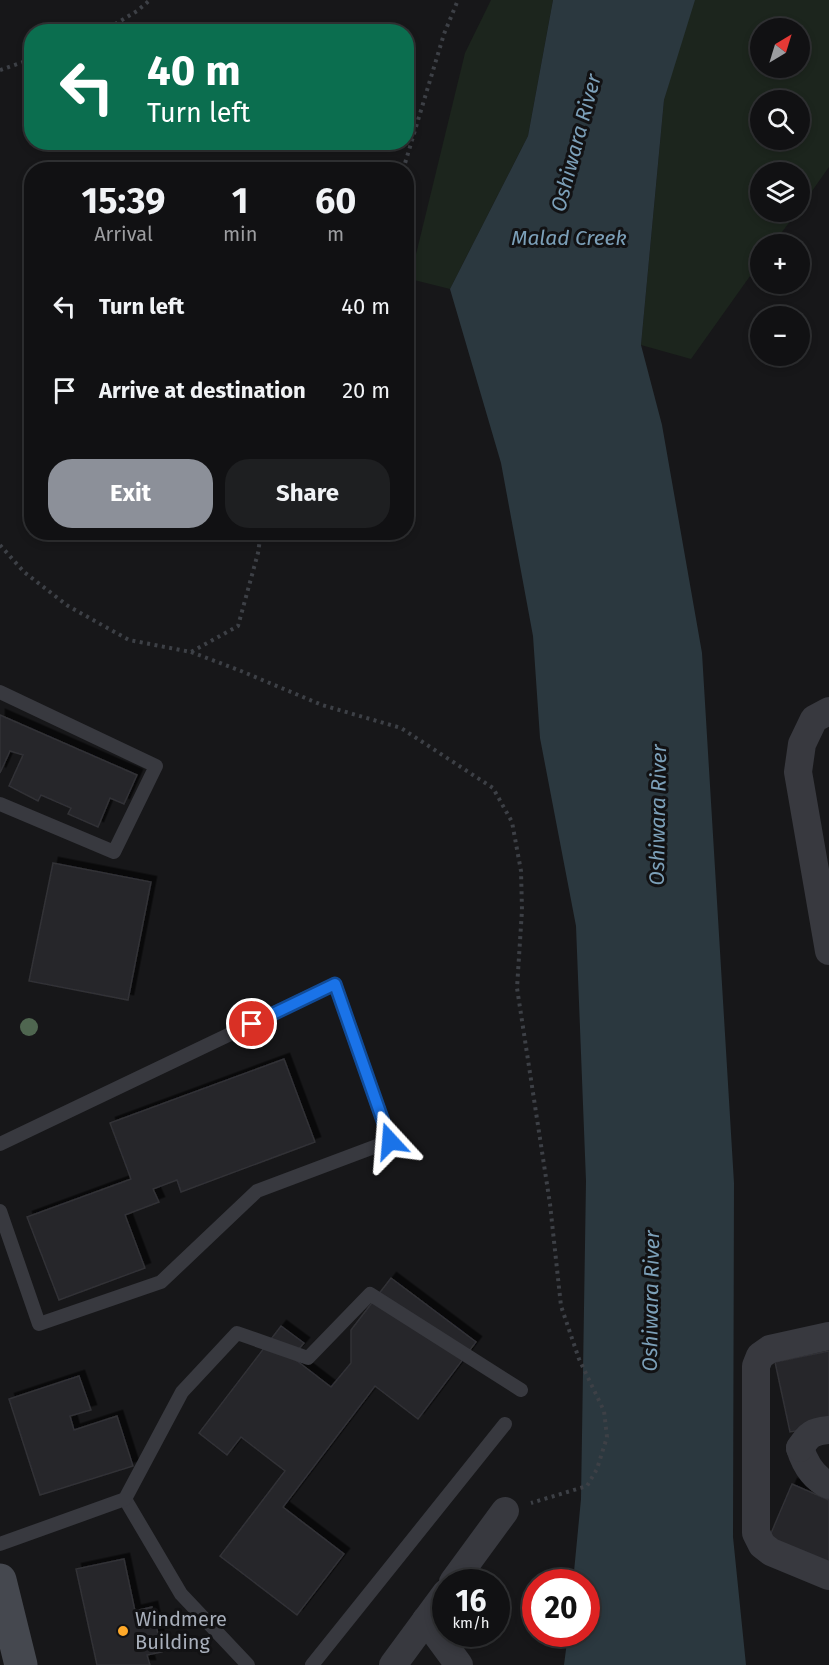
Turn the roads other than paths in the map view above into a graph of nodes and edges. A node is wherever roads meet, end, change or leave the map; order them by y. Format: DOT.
graph roads {
  1 [pos="0,692"];
  2 [pos="829,711"];
  3 [pos="0,804"];
  4 [pos="826,914"];
  5 [pos="829,951"];
  6 [pos="0,1144"];
  7 [pos="0,1211"];
  8 [pos="829,1336"];
  9 [pos="522,1390"];
  10 [pos="505,1424"];
  11 [pos="829,1430"];
  12 [pos="800,1448"];
  13 [pos="757,1450"];
  14 [pos="829,1485"];
  15 [pos="125,1499"];
  16 [pos="505,1511"];
  17 [pos="0,1545"];
  18 [pos="463,1569"];
  19 [pos="829,1576"];
  20 [pos="0,1580"];
  21 [pos="432,1612"];
  22 [pos="426,1620"];
  23 [pos="21,1665"];
  24 [pos="248,1665"];
  25 [pos="312,1665"];
  26 [pos="393,1665"];
  27 [pos="459,1665"];
  1 -- 3 [label="lane"];
  2 -- 4 [label="street"];
  4 -- 5 [label="street"];
  6 -- 7 [label="lane"];
  8 -- 13 [label="street"];
  9 -- 15 [label="lane"];
  10 -- 25 [label="lane"];
  11 -- 12 [label="street"];
  12 -- 13 [label="street"];
  12 -- 14 [label="street"];
  13 -- 19 [label="street"];
  15 -- 17 [label="lane"];
  15 -- 24 [label="lane"];
  16 -- 18 [label="street"];
  20 -- 23 [label="street"];
  21 -- 22 [label="street"];
  22 -- 26 [label="street"];
  22 -- 27 [label="street"];
}
